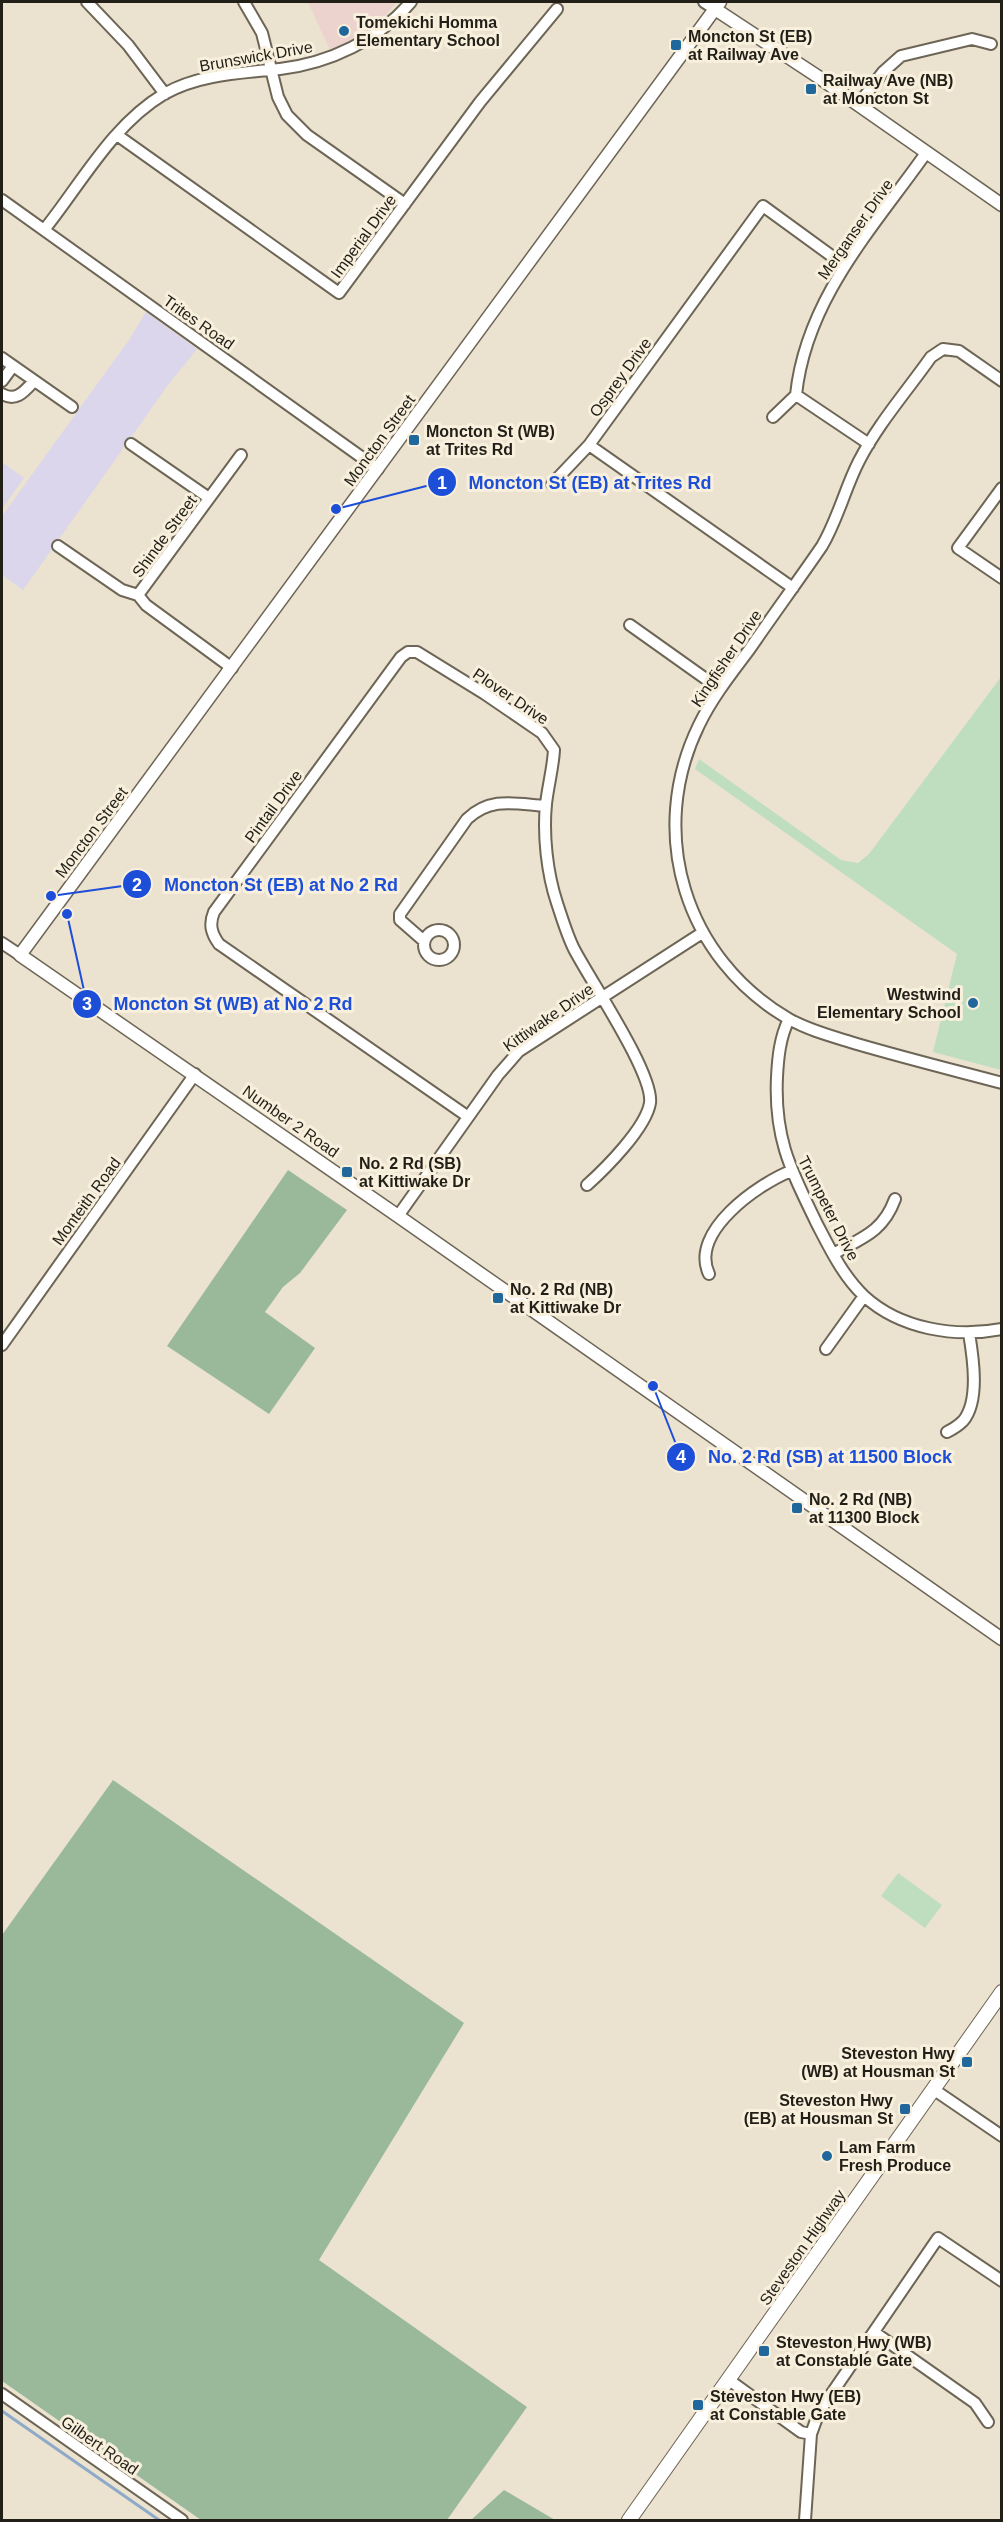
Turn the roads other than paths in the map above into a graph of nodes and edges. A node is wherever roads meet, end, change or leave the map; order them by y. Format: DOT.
graph roads {
  1 [pos="87,2"];
  2 [pos="244,2"];
  3 [pos="411,2"];
  4 [pos="713,4"];
  5 [pos="557,9"];
  6 [pos="991,44"];
  7 [pos="271,69"];
  8 [pos="165,94"];
  9 [pos="858,105"];
  10 [pos="117,135"];
  11 [pos="926,153"];
  12 [pos="2,200"];
  13 [pos="405,204"];
  14 [pos="1002,205"];
  15 [pos="44,230"];
  16 [pos="844,265"];
  17 [pos="2,358"];
  18 [pos="13,366"];
  19 [pos="2,381"];
  20 [pos="34,381"];
  21 [pos="1002,381"];
  22 [pos="2,394"];
  23 [pos="796,395"];
  24 [pos="72,407"];
  25 [pos="773,417"];
  26 [pos="131,444"];
  27 [pos="869,444"];
  28 [pos="589,446"];
  29 [pos="241,455"];
  30 [pos="378,469"];
  31 [pos="552,484"];
  32 [pos="1002,488"];
  33 [pos="209,498"];
  34 [pos="58,546"];
  35 [pos="1002,578"];
  36 [pos="793,588"];
  37 [pos="138,595"];
  38 [pos="630,625"];
  39 [pos="408,652"];
  40 [pos="232,668"];
  41 [pos="720,689"];
  42 [pos="546,806"];
  43 [pos="702,933"];
  44 [pos="423,941"];
  45 [pos="2,943"];
  46 [pos="20,955"];
  47 [pos="601,998"];
  48 [pos="789,1019"];
  49 [pos="195,1074"];
  50 [pos="1002,1083"];
  51 [pos="467,1116"];
  52 [pos="791,1171"];
  53 [pos="587,1185"];
  54 [pos="895,1199"];
  55 [pos="398,1216"];
  56 [pos="833,1254"];
  57 [pos="709,1274"];
  58 [pos="864,1296"];
  59 [pos="1002,1329"];
  60 [pos="969,1333"];
  61 [pos="2,1345"];
  62 [pos="826,1349"];
  63 [pos="948,1432"];
  64 [pos="1002,1639"];
  65 [pos="1002,1992"];
  66 [pos="933,2089"];
  67 [pos="1002,2136"];
  68 [pos="1002,2281"];
  69 [pos="873,2332"];
  70 [pos="729,2380"];
  71 [pos="2,2394"];
  72 [pos="988,2422"];
  73 [pos="812,2434"];
  74 [pos="182,2520"];
  75 [pos="629,2520"];
  76 [pos="805,2520"];
  1 -- 8 [label="street"];
  2 -- 7 [label="street"];
  3 -- 7 [label="street, Brunswick Drive"];
  4 -- 9 [label="street"];
  4 -- 30 [label="street, Moncton Street"];
  5 -- 13 [label="street, Imperial Drive"];
  6 -- 9 [label="street"];
  7 -- 8 [label="street, Brunswick Drive"];
  7 -- 13 [label="street"];
  8 -- 10 [label="street, Brunswick Drive"];
  9 -- 11 [label="street"];
  10 -- 13 [label="street, Imperial Drive"];
  10 -- 15 [label="street, Brunswick Drive"];
  11 -- 14 [label="street"];
  11 -- 16 [label="street, Merganser Drive"];
  12 -- 15 [label="street, Trites Road"];
  15 -- 30 [label="street, Trites Road"];
  16 -- 23 [label="street, Merganser Drive"];
  16 -- 28 [label="street, Osprey Drive"];
  17 -- 18 [label="street"];
  18 -- 19 [label="street"];
  18 -- 20 [label="street"];
  20 -- 22 [label="street"];
  20 -- 24 [label="street"];
  21 -- 27 [label="street, Kingfisher Drive"];
  23 -- 25 [label="street"];
  23 -- 27 [label="street"];
  26 -- 33 [label="street"];
  27 -- 36 [label="street, Kingfisher Drive"];
  28 -- 31 [label="street"];
  28 -- 36 [label="street"];
  29 -- 33 [label="street, Shinde Street"];
  30 -- 40 [label="street, Moncton Street"];
  32 -- 35 [label="street"];
  33 -- 37 [label="street, Shinde Street"];
  34 -- 37 [label="street"];
  36 -- 41 [label="street, Kingfisher Drive"];
  37 -- 40 [label="street, Shinde Street"];
  38 -- 41 [label="street"];
  39 -- 42 [label="street, Plover Drive"];
  39 -- 51 [label="street, Pintail Drive"];
  40 -- 46 [label="street, Moncton Street"];
  41 -- 43 [label="street, Kingfisher Drive"];
  42 -- 44 [label="street"];
  42 -- 47 [label="street, Plover Drive"];
  43 -- 47 [label="street, Kittiwake Drive"];
  43 -- 48 [label="street, Kingfisher Drive"];
  45 -- 46 [label="street, Number 2 Road"];
  46 -- 49 [label="street, Number 2 Road"];
  47 -- 51 [label="street, Kittiwake Drive"];
  47 -- 53 [label="street, Plover Drive"];
  48 -- 50 [label="street, Kingfisher Drive"];
  48 -- 52 [label="street, Trumpeter Drive"];
  49 -- 55 [label="street, Number 2 Road"];
  49 -- 61 [label="street, Monteith Road"];
  51 -- 55 [label="street, Kittiwake Drive"];
  52 -- 56 [label="street, Trumpeter Drive"];
  52 -- 57 [label="street"];
  54 -- 56 [label="street"];
  55 -- 64 [label="street, Number 2 Road"];
  56 -- 58 [label="street, Trumpeter Drive"];
  58 -- 60 [label="street, Trumpeter Drive"];
  58 -- 62 [label="street"];
  59 -- 60 [label="street, Trumpeter Drive"];
  60 -- 63 [label="street"];
  65 -- 66 [label="main road, Steveston Highway"];
  66 -- 67 [label="street"];
  66 -- 70 [label="main road, Steveston Highway"];
  68 -- 69 [label="street"];
  69 -- 72 [label="street"];
  69 -- 73 [label="street"];
  70 -- 73 [label="street"];
  70 -- 75 [label="main road, Steveston Highway"];
  71 -- 74 [label="street, Gilbert Road"];
  73 -- 76 [label="street"];
}
